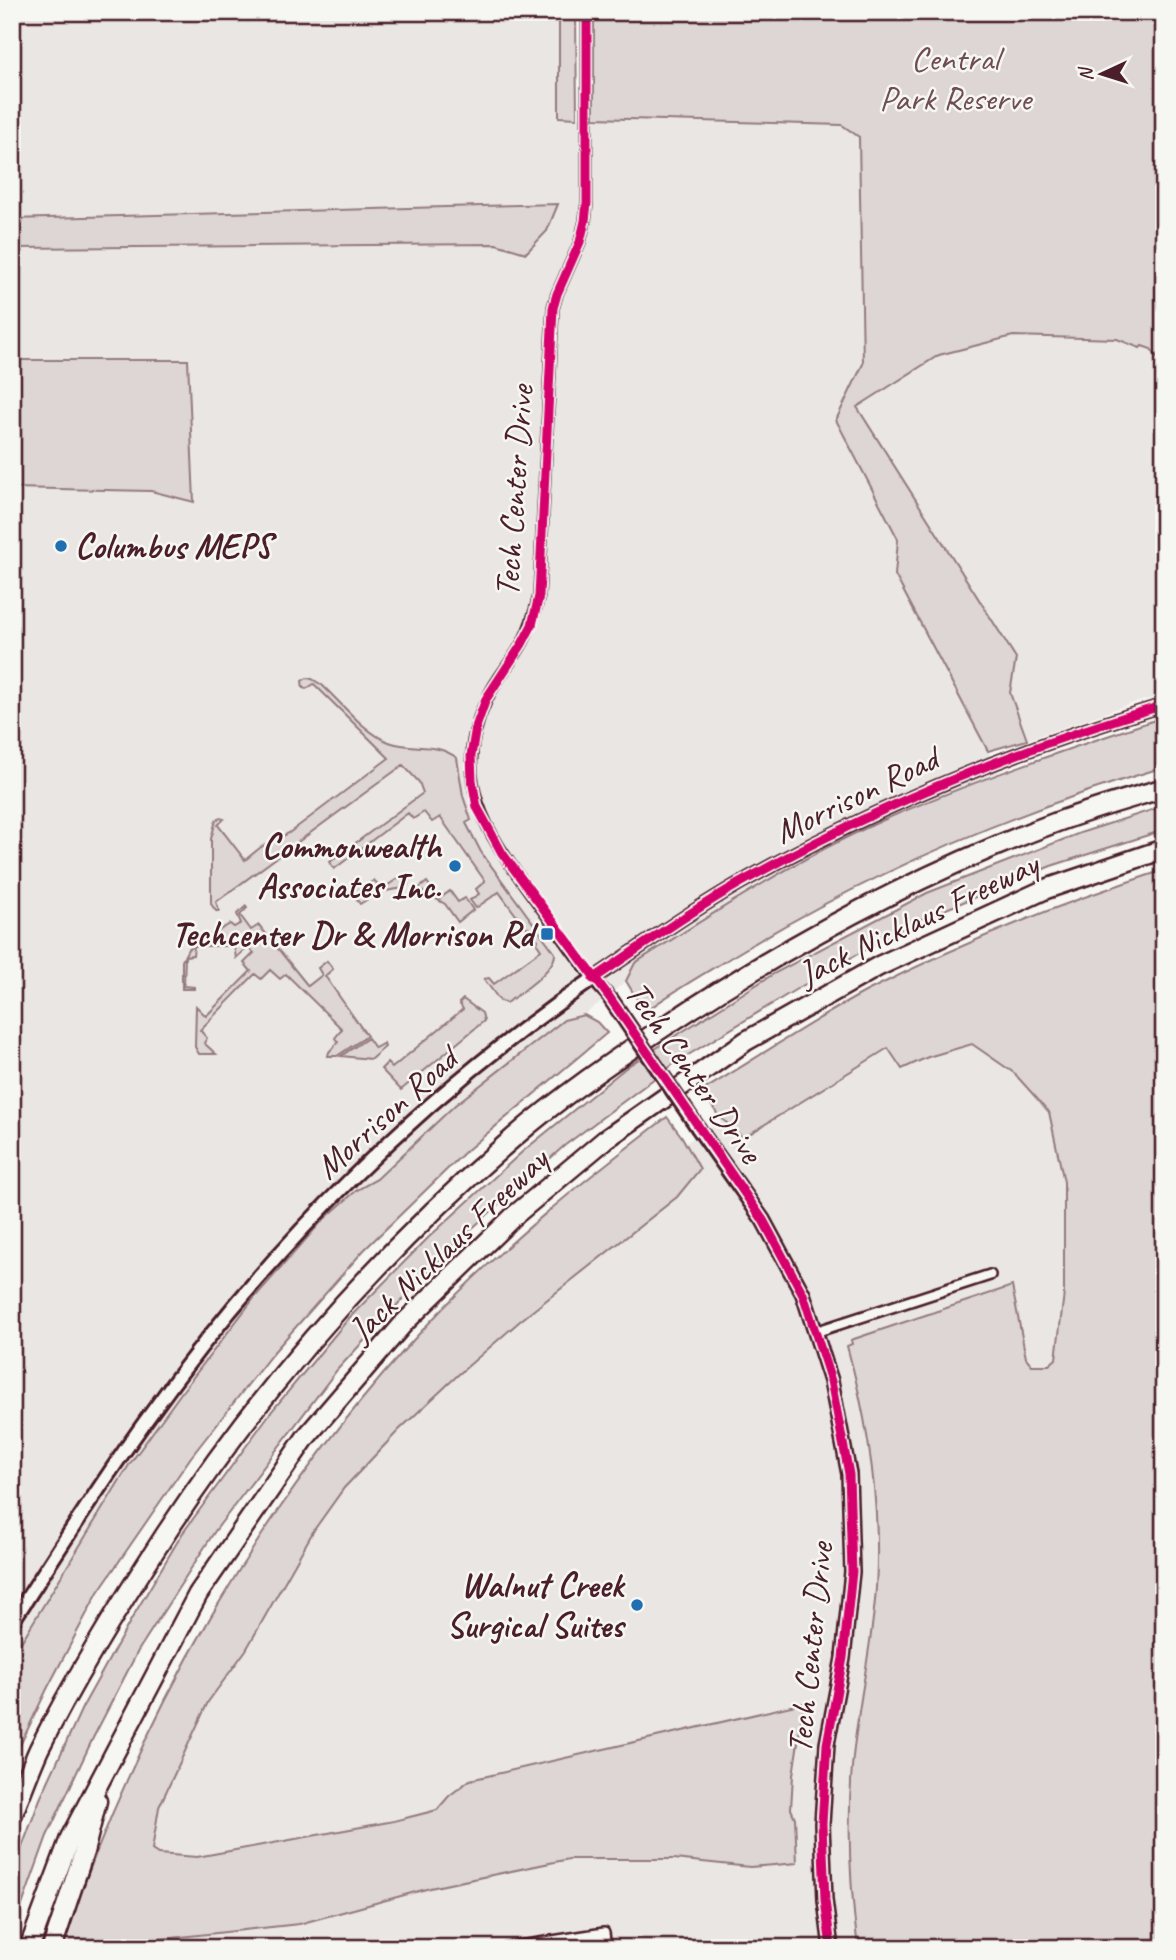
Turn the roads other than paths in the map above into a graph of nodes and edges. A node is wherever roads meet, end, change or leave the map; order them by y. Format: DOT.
graph roads {
  1 [pos="587,12"];
  2 [pos="1164,705"];
  3 [pos="1164,788"];
  4 [pos="1164,849"];
  5 [pos="593,979"];
  6 [pos="610,998"];
  7 [pos="990,1275"];
  8 [pos="815,1332"];
  9 [pos="12,1622"];
  10 [pos="38,1752"];
  11 [pos="106,1770"];
  12 [pos="12,1797"];
  13 [pos="12,1816"];
  14 [pos="529,1946"];
  15 [pos="29,1948"];
  16 [pos="52,1948"];
  17 [pos="507,1948"];
  18 [pos="606,1948"];
  19 [pos="831,1948"];
  1 -- 5 [label="street, Tech Center Drive"];
  2 -- 5 [label="street, Morrison Road"];
  3 -- 10 [label="highway, Jack Nicklaus Freeway"];
  4 -- 11 [label="highway, Jack Nicklaus Freeway"];
  5 -- 6 [label="street, Tech Center Drive"];
  5 -- 9 [label="main road, Morrison Road"];
  6 -- 8 [label="main road, Tech Center Drive, bridge"];
  7 -- 8 [label="street"];
  8 -- 19 [label="main road, Tech Center Drive"];
  10 -- 12 [label="highway"];
  10 -- 13 [label="highway, Jack Nicklaus Freeway"];
  11 -- 15 [label="highway, Jack Nicklaus Freeway"];
  11 -- 16 [label="highway"];
  14 -- 17 [label="street"];
  14 -- 18 [label="street"];
}
